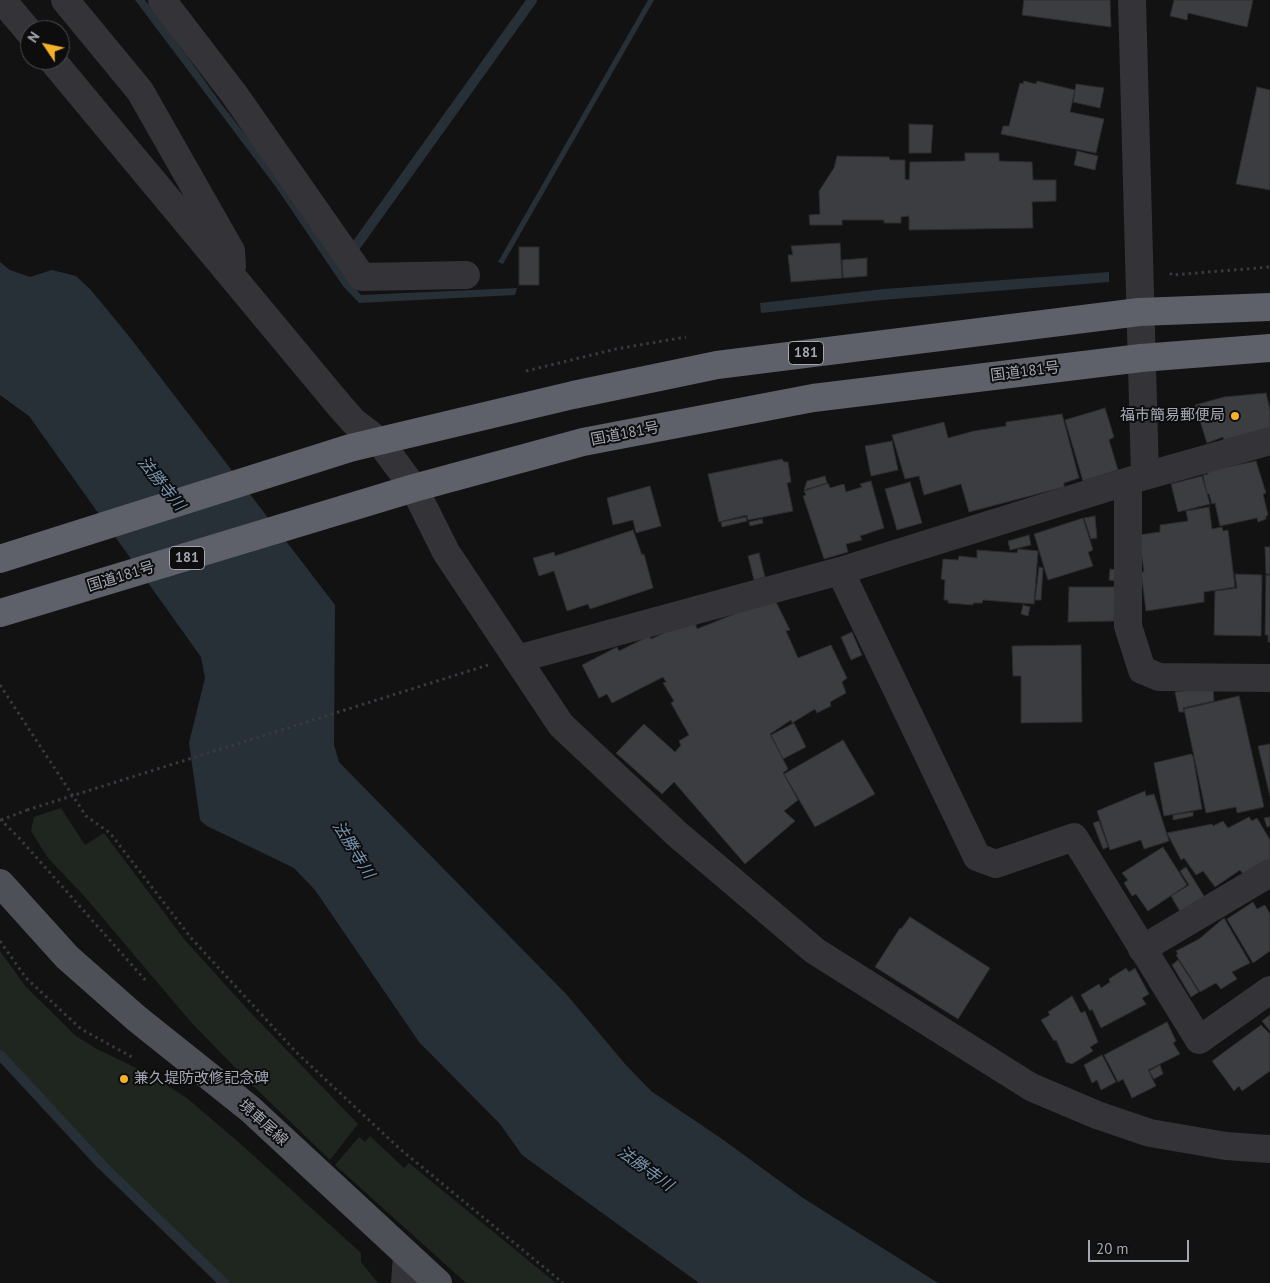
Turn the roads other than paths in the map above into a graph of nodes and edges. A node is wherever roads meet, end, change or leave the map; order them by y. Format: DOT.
graph roads {
  1 [pos="2,0"];
  2 [pos="65,0"];
  3 [pos="162,0"];
  4 [pos="1132,0"];
  5 [pos="20,21"];
  6 [pos="60,70"];
  7 [pos="466,276"];
  8 [pos="233,278"];
  9 [pos="1270,307"];
  10 [pos="1139,312"];
  11 [pos="1270,348"];
  12 [pos="1141,358"];
  13 [pos="1270,441"];
  14 [pos="380,442"];
  15 [pos="1136,479"];
  16 [pos="414,488"];
  17 [pos="0,559"];
  18 [pos="840,570"];
  19 [pos="0,613"];
  20 [pos="517,659"];
  21 [pos="1270,678"];
  22 [pos="1270,873"];
  23 [pos="0,883"];
  24 [pos="1142,949"];
  25 [pos="1270,990"];
  26 [pos="1270,1149"];
  27 [pos="408,1255"];
  28 [pos="405,1283"];
  29 [pos="438,1283"];
  1 -- 5 [label="street"];
  2 -- 8 [label="street"];
  3 -- 7 [label="street"];
  4 -- 10 [label="street"];
  6 -- 8 [label="street"];
  8 -- 14 [label="street"];
  9 -- 10 [label="highway, 181"];
  10 -- 12 [label="street"];
  10 -- 14 [label="highway, 181"];
  11 -- 12 [label="highway, 国道181号 / 181"];
  12 -- 15 [label="street"];
  12 -- 16 [label="highway, 国道181号 / 181"];
  13 -- 15 [label="street"];
  14 -- 16 [label="street"];
  14 -- 17 [label="highway, 181"];
  15 -- 18 [label="street"];
  15 -- 21 [label="street"];
  16 -- 19 [label="highway, 国道181号 / 181"];
  16 -- 20 [label="street"];
  18 -- 20 [label="street"];
  18 -- 24 [label="street"];
  20 -- 26 [label="street"];
  22 -- 24 [label="street"];
  23 -- 27 [label="main road, 境車尾線"];
  24 -- 25 [label="street"];
  27 -- 28 [label="street"];
  27 -- 29 [label="main road, 境車尾線"];
}
